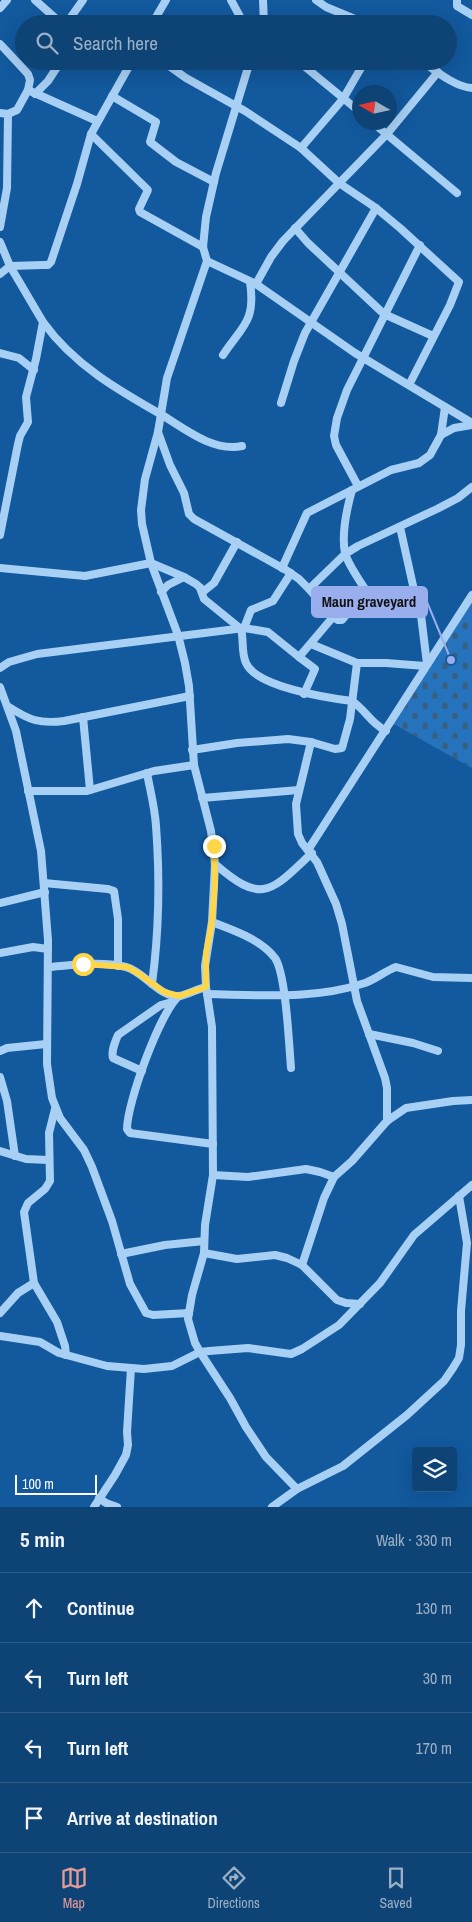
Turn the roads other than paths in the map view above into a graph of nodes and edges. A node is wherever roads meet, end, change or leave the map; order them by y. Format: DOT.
graph roads {
  1 [pos="7,0"];
  2 [pos="35,0"];
  3 [pos="83,0"];
  4 [pos="166,0"];
  5 [pos="230,0"];
  6 [pos="263,0"];
  7 [pos="316,0"];
  8 [pos="457,0"];
  9 [pos="0,8"];
  10 [pos="52,15"];
  11 [pos="72,15"];
  12 [pos="157,15"];
  13 [pos="239,15"];
  14 [pos="264,15"];
  15 [pos="345,15"];
  16 [pos="472,15"];
  17 [pos="0,44"];
  18 [pos="15,60"];
  19 [pos="24,70"];
  20 [pos="55,70"];
  21 [pos="127,70"];
  22 [pos="175,70"];
  23 [pos="247,70"];
  24 [pos="309,70"];
  25 [pos="360,70"];
  26 [pos="435,70"];
  27 [pos="438,72"];
  28 [pos="472,88"];
  29 [pos="32,92"];
  30 [pos="112,96"];
  31 [pos="343,99"];
  32 [pos="237,106"];
  33 [pos="352,106"];
  34 [pos="4,114"];
  35 [pos="97,121"];
  36 [pos="382,130"];
  37 [pos="91,134"];
  38 [pos="387,134"];
  39 [pos="301,148"];
  40 [pos="214,182"];
  41 [pos="338,183"];
  42 [pos="457,193"];
  43 [pos="376,208"];
  44 [pos="0,227"];
  45 [pos="295,228"];
  46 [pos="420,245"];
  47 [pos="1,246"];
  48 [pos="204,247"];
  49 [pos="208,261"];
  50 [pos="10,266"];
  51 [pos="340,272"];
  52 [pos="0,274"];
  53 [pos="253,283"];
  54 [pos="384,314"];
  55 [pos="43,322"];
  56 [pos="311,323"];
  57 [pos="433,336"];
  58 [pos="0,353"];
  59 [pos="223,355"];
  60 [pos="363,358"];
  61 [pos="34,370"];
  62 [pos="408,385"];
  63 [pos="281,403"];
  64 [pos="445,408"];
  65 [pos="161,415"];
  66 [pos="472,424"];
  67 [pos="158,432"];
  68 [pos="441,435"];
  69 [pos="242,446"];
  70 [pos="472,487"];
  71 [pos="355,488"];
  72 [pos="400,527"];
  73 [pos="0,535"];
  74 [pos="237,542"];
  75 [pos="345,554"];
  76 [pos="151,563"];
  77 [pos="0,568"];
  78 [pos="282,568"];
  79 [pos="291,573"];
  80 [pos="184,577"];
  81 [pos="200,588"];
  82 [pos="309,589"];
  83 [pos="161,592"];
  84 [pos="415,592"];
  85 [pos="369,595"];
  86 [pos="472,595"];
  87 [pos="333,617"];
  88 [pos="243,628"];
  89 [pos="178,635"];
  90 [pos="311,644"];
  91 [pos="299,657"];
  92 [pos="357,663"];
  93 [pos="426,665"];
  94 [pos="0,668"];
  95 [pos="0,687"];
  96 [pos="304,694"];
  97 [pos="190,696"];
  98 [pos="0,698"];
  99 [pos="352,701"];
  100 [pos="8,706"];
  101 [pos="83,717"];
  102 [pos="386,731"];
  103 [pos="311,742"];
  104 [pos="192,750"];
  105 [pos="194,765"];
  106 [pos="147,773"];
  107 [pos="90,790"];
  108 [pos="299,790"];
  109 [pos="28,791"];
  110 [pos="202,798"];
  111 [pos="310,852"];
  112 [pos="215,864"];
  113 [pos="44,887"];
  114 [pos="0,903"];
  115 [pos="212,922"];
  116 [pos="48,948"];
  117 [pos="0,953"];
  118 [pos="48,966"];
  119 [pos="118,966"];
  120 [pos="472,978"];
  121 [pos="152,984"];
  122 [pos="353,985"];
  123 [pos="206,990"];
  124 [pos="284,995"];
  125 [pos="179,996"];
  126 [pos="172,1002"];
  127 [pos="368,1034"];
  128 [pos="46,1044"];
  129 [pos="0,1051"];
  130 [pos="438,1051"];
  131 [pos="291,1068"];
  132 [pos="142,1071"];
  133 [pos="0,1077"];
  134 [pos="472,1100"];
  135 [pos="55,1109"];
  136 [pos="4,1112"];
  137 [pos="387,1121"];
  138 [pos="213,1144"];
  139 [pos="0,1151"];
  140 [pos="15,1156"];
  141 [pos="48,1160"];
  142 [pos="213,1175"];
  143 [pos="334,1177"];
  144 [pos="472,1185"];
  145 [pos="459,1196"];
  146 [pos="204,1241"];
  147 [pos="204,1253"];
  148 [pos="121,1254"];
  149 [pos="302,1265"];
  150 [pos="34,1284"];
  151 [pos="360,1304"];
  152 [pos="0,1313"];
  153 [pos="189,1313"];
  154 [pos="0,1336"];
  155 [pos="200,1352"];
  156 [pos="66,1355"];
  157 [pos="131,1368"];
  158 [pos="297,1489"];
  159 [pos="99,1498"];
  160 [pos="112,1506"];
  161 [pos="94,1507"];
  162 [pos="272,1507"];
  1 -- 9 [label="street"];
  2 -- 10 [label="street"];
  3 -- 11 [label="street"];
  4 -- 12 [label="street"];
  5 -- 13 [label="street"];
  6 -- 14 [label="street"];
  7 -- 15 [label="street"];
  8 -- 16 [label="street"];
  17 -- 18 [label="street"];
  19 -- 29 [label="street"];
  20 -- 29 [label="street"];
  21 -- 30 [label="street"];
  22 -- 32 [label="street"];
  23 -- 32 [label="street"];
  24 -- 31 [label="street"];
  25 -- 31 [label="street"];
  26 -- 27 [label="street"];
  27 -- 28 [label="street"];
  27 -- 38 [label="street"];
  29 -- 34 [label="street"];
  29 -- 35 [label="street"];
  30 -- 35 [label="street"];
  30 -- 40 [label="street"];
  31 -- 33 [label="street"];
  31 -- 39 [label="street"];
  32 -- 39 [label="street"];
  32 -- 40 [label="street"];
  34 -- 44 [label="street"];
  35 -- 37 [label="street"];
  36 -- 38 [label="street"];
  37 -- 48 [label="street"];
  37 -- 50 [label="street"];
  38 -- 41 [label="street"];
  38 -- 42 [label="street"];
  39 -- 41 [label="street"];
  40 -- 48 [label="street"];
  41 -- 43 [label="street"];
  41 -- 45 [label="street"];
  43 -- 46 [label="street"];
  43 -- 51 [label="street"];
  45 -- 51 [label="street"];
  45 -- 53 [label="street"];
  46 -- 54 [label="street"];
  46 -- 57 [label="street"];
  47 -- 50 [label="street"];
  48 -- 49 [label="street"];
  49 -- 53 [label="street"];
  49 -- 65 [label="street"];
  50 -- 52 [label="street"];
  50 -- 55 [label="street"];
  51 -- 54 [label="street"];
  51 -- 56 [label="street"];
  53 -- 56 [label="street"];
  53 -- 59 [label="street"];
  54 -- 57 [label="street"];
  54 -- 60 [label="street"];
  55 -- 61 [label="street"];
  55 -- 65 [label="street"];
  56 -- 60 [label="street"];
  56 -- 63 [label="street"];
  57 -- 62 [label="street"];
  58 -- 61 [label="street"];
  60 -- 62 [label="street"];
  60 -- 71 [label="street"];
  61 -- 73 [label="street"];
  62 -- 64 [label="street"];
  64 -- 66 [label="street"];
  64 -- 68 [label="street"];
  65 -- 67 [label="street"];
  65 -- 69 [label="street"];
  66 -- 68 [label="street"];
  67 -- 74 [label="street"];
  67 -- 76 [label="street"];
  68 -- 71 [label="street"];
  70 -- 72 [label="street"];
  71 -- 75 [label="street"];
  71 -- 78 [label="street"];
  72 -- 75 [label="street"];
  72 -- 84 [label="street"];
  74 -- 78 [label="street"];
  74 -- 81 [label="street"];
  75 -- 82 [label="street"];
  75 -- 85 [label="street"];
  76 -- 77 [label="street"];
  76 -- 80 [label="street"];
  76 -- 83 [label="street"];
  78 -- 79 [label="street"];
  79 -- 82 [label="street"];
  79 -- 88 [label="street"];
  80 -- 81 [label="street"];
  80 -- 83 [label="street"];
  81 -- 88 [label="street"];
  82 -- 87 [label="street"];
  83 -- 89 [label="street"];
  84 -- 85 [label="street"];
  84 -- 93 [label="street"];
  85 -- 87 [label="street"];
  86 -- 93 [label="street"];
  87 -- 90 [label="street"];
  88 -- 89 [label="street"];
  88 -- 91 [label="street"];
  88 -- 96 [label="street"];
  89 -- 94 [label="street"];
  89 -- 97 [label="street"];
  90 -- 91 [label="street"];
  90 -- 92 [label="street"];
  91 -- 96 [label="street"];
  92 -- 93 [label="street"];
  92 -- 99 [label="street"];
  93 -- 102 [label="street"];
  95 -- 100 [label="street"];
  96 -- 99 [label="street"];
  97 -- 101 [label="street"];
  97 -- 104 [label="street"];
  98 -- 100 [label="street"];
  99 -- 102 [label="street"];
  99 -- 103 [label="street"];
  100 -- 101 [label="street"];
  100 -- 109 [label="street"];
  101 -- 107 [label="street"];
  102 -- 111 [label="street"];
  103 -- 104 [label="street"];
  103 -- 108 [label="street"];
  104 -- 105 [label="street"];
  105 -- 106 [label="street"];
  105 -- 110 [label="street"];
  106 -- 107 [label="street"];
  106 -- 121 [label="street"];
  107 -- 109 [label="street"];
  108 -- 110 [label="street"];
  108 -- 111 [label="street"];
  109 -- 113 [label="street"];
  110 -- 112 [label="street"];
  111 -- 112 [label="street"];
  111 -- 122 [label="street"];
  112 -- 115 [label="street"];
  113 -- 114 [label="street"];
  113 -- 116 [label="street"];
  113 -- 119 [label="street"];
  115 -- 123 [label="street"];
  115 -- 124 [label="street"];
  116 -- 117 [label="street"];
  116 -- 118 [label="street"];
  118 -- 119 [label="street"];
  118 -- 128 [label="street"];
  119 -- 121 [label="street"];
  120 -- 122 [label="street"];
  121 -- 125 [label="street"];
  122 -- 124 [label="street"];
  122 -- 127 [label="street"];
  123 -- 124 [label="street"];
  123 -- 125 [label="street"];
  123 -- 138 [label="street"];
  124 -- 131 [label="street"];
  125 -- 126 [label="street"];
  126 -- 132 [label="street"];
  126 -- 132 [label="street"];
  127 -- 130 [label="street"];
  127 -- 137 [label="street"];
  128 -- 129 [label="street"];
  128 -- 135 [label="street"];
  132 -- 138 [label="street"];
  133 -- 136 [label="street"];
  134 -- 137 [label="street"];
  135 -- 141 [label="street"];
  135 -- 148 [label="street"];
  136 -- 140 [label="street"];
  137 -- 143 [label="street"];
  138 -- 142 [label="street"];
  139 -- 140 [label="street"];
  140 -- 141 [label="street"];
  141 -- 150 [label="street"];
  142 -- 143 [label="street"];
  142 -- 146 [label="street"];
  143 -- 149 [label="street"];
  144 -- 145 [label="street"];
  145 -- 151 [label="street"];
  145 -- 158 [label="street"];
  146 -- 147 [label="street"];
  146 -- 148 [label="street"];
  147 -- 149 [label="street"];
  147 -- 153 [label="street"];
  148 -- 153 [label="street"];
  149 -- 151 [label="street"];
  150 -- 152 [label="street"];
  150 -- 156 [label="street"];
  151 -- 155 [label="street"];
  153 -- 155 [label="street"];
  154 -- 156 [label="street"];
  155 -- 157 [label="street"];
  155 -- 158 [label="street"];
  156 -- 157 [label="street"];
  157 -- 159 [label="street"];
  158 -- 162 [label="street"];
  159 -- 160 [label="street"];
  159 -- 161 [label="street"];
}
